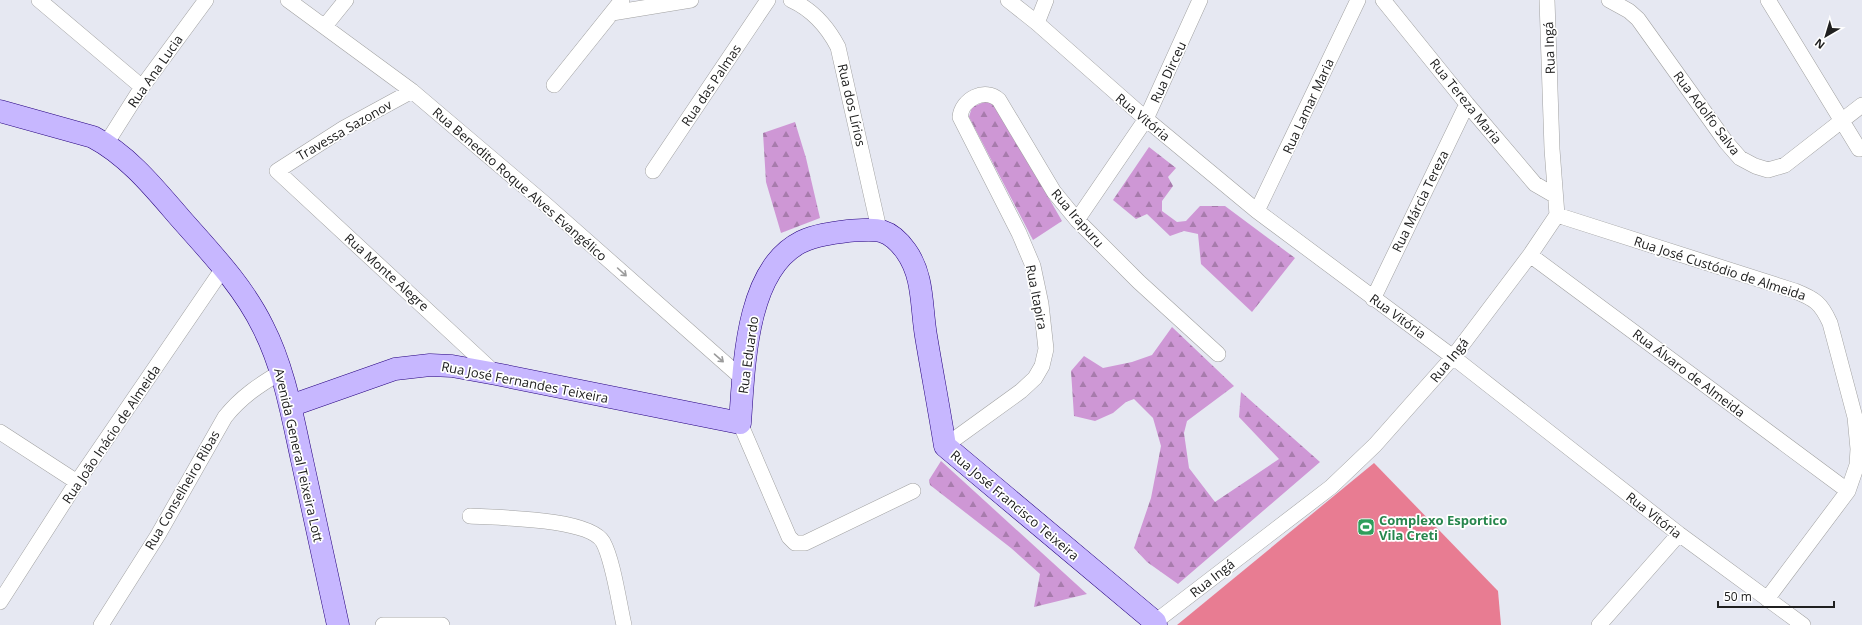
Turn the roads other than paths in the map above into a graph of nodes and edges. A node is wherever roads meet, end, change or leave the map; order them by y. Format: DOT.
graph roads {
  1 [pos="39,0"];
  2 [pos="206,0"];
  3 [pos="288,0"];
  4 [pos="346,0"];
  5 [pos="622,0"];
  6 [pos="691,0"];
  7 [pos="768,0"];
  8 [pos="791,0"];
  9 [pos="1008,0"];
  10 [pos="1046,0"];
  11 [pos="1200,0"];
  12 [pos="1358,0"];
  13 [pos="1383,0"];
  14 [pos="1547,0"];
  15 [pos="1609,0"];
  16 [pos="1768,0"];
  17 [pos="612,13"];
  18 [pos="1037,23"];
  19 [pos="325,26"];
  20 [pos="554,85"];
  21 [pos="142,87"];
  22 [pos="412,91"];
  23 [pos="1467,104"];
  24 [pos="1862,105"];
  25 [pos="0,111"];
  26 [pos="960,117"];
  27 [pos="1146,120"];
  28 [pos="1842,120"];
  29 [pos="106,144"];
  30 [pos="1859,149"];
  31 [pos="277,171"];
  32 [pos="654,171"];
  33 [pos="1554,195"];
  34 [pos="1257,211"];
  35 [pos="1557,216"];
  36 [pos="1077,220"];
  37 [pos="880,229"];
  38 [pos="1530,254"];
  39 [pos="224,267"];
  40 [pos="1373,298"];
  41 [pos="1218,354"];
  42 [pos="1453,357"];
  43 [pos="281,372"];
  44 [pos="496,374"];
  45 [pos="743,379"];
  46 [pos="290,406"];
  47 [pos="740,424"];
  48 [pos="0,432"];
  49 [pos="945,446"];
  50 [pos="77,482"];
  51 [pos="913,491"];
  52 [pos="1848,491"];
  53 [pos="470,516"];
  54 [pos="1679,534"];
  55 [pos="1767,599"];
  56 [pos="0,602"];
  57 [pos="1155,623"];
  58 [pos="1798,624"];
  59 [pos="101,625"];
  60 [pos="338,625"];
  61 [pos="383,625"];
  62 [pos="442,625"];
  63 [pos="624,625"];
  64 [pos="1598,625"];
  1 -- 21 [label="street"];
  2 -- 21 [label="street, Rua Ana Lucia"];
  3 -- 19 [label="street, Rua Benedito Roque Alves Evangélico"];
  4 -- 19 [label="street"];
  5 -- 17 [label="street"];
  6 -- 17 [label="street"];
  7 -- 32 [label="street, Rua das Palmas"];
  8 -- 37 [label="street, Rua dos Lírios"];
  9 -- 18 [label="street, Rua Vitória"];
  10 -- 18 [label="street"];
  11 -- 27 [label="street, Rua Dirceu"];
  12 -- 34 [label="street, Rua Lamar Maria"];
  13 -- 23 [label="street, Rua Tereza Maria"];
  14 -- 33 [label="street, Rua Ingá"];
  15 -- 28 [label="street, Rua Adolfo Salva"];
  16 -- 28 [label="street"];
  17 -- 20 [label="street"];
  18 -- 27 [label="street, Rua Vitória"];
  19 -- 22 [label="street, Rua Benedito Roque Alves Evangélico"];
  21 -- 29 [label="street, Rua Ana Lucia"];
  22 -- 31 [label="street, Travessa Sazonov"];
  22 -- 45 [label="street, Rua Benedito Roque Alves Evangélico, one-way"];
  23 -- 33 [label="street, Rua Tereza Maria"];
  23 -- 40 [label="street, Rua Márcia Tereza"];
  24 -- 28 [label="street, Rua Adolfo Salva"];
  25 -- 29 [label="street, Avenida General Teixeira Lott"];
  26 -- 36 [label="street, Rua Irapuru"];
  26 -- 49 [label="street, Rua Itapira"];
  27 -- 34 [label="street, Rua Vitória"];
  27 -- 36 [label="street, Rua Dirceu"];
  28 -- 30 [label="street"];
  29 -- 39 [label="street, Avenida General Teixeira Lott"];
  31 -- 44 [label="street, Rua Monte Alegre"];
  33 -- 35 [label="street, Rua Ingá"];
  34 -- 40 [label="street, Rua Vitória"];
  35 -- 38 [label="street, Rua Ingá"];
  35 -- 52 [label="street, Rua José Custódio de Almeida"];
  36 -- 41 [label="street, Rua Irapuru"];
  37 -- 45 [label="street, Rua Eduardo"];
  37 -- 49 [label="street, Rua José Francisco Teixeira"];
  38 -- 42 [label="street, Rua Ingá"];
  38 -- 52 [label="street, Rua Álvaro de Almeida"];
  39 -- 43 [label="street, Avenida General Teixeira Lott"];
  39 -- 50 [label="street, Rua João Inácio de Almeida"];
  40 -- 42 [label="street, Rua Vitória"];
  42 -- 54 [label="street, Rua Vitória"];
  42 -- 57 [label="street, Rua Ingá"];
  43 -- 46 [label="street, Avenida General Teixeira Lott"];
  43 -- 59 [label="street, Rua Conselheiro Ribas"];
  44 -- 46 [label="street, Rua José Fernandes Teixeira"];
  44 -- 47 [label="street, Rua José Fernandes Teixeira"];
  45 -- 47 [label="street, Rua Eduardo"];
  46 -- 60 [label="street, Avenida General Teixeira Lott"];
  47 -- 51 [label="street, Rua Eduardo"];
  48 -- 50 [label="street"];
  49 -- 57 [label="street, Rua José Francisco Teixeira"];
  50 -- 56 [label="street, Rua João Inácio de Almeida"];
  52 -- 55 [label="street, Rua José Custódio de Almeida"];
  53 -- 63 [label="street"];
  54 -- 55 [label="street, Rua Vitória"];
  54 -- 64 [label="street"];
  55 -- 58 [label="street, Rua Vitória"];
  61 -- 62 [label="street"];
}
